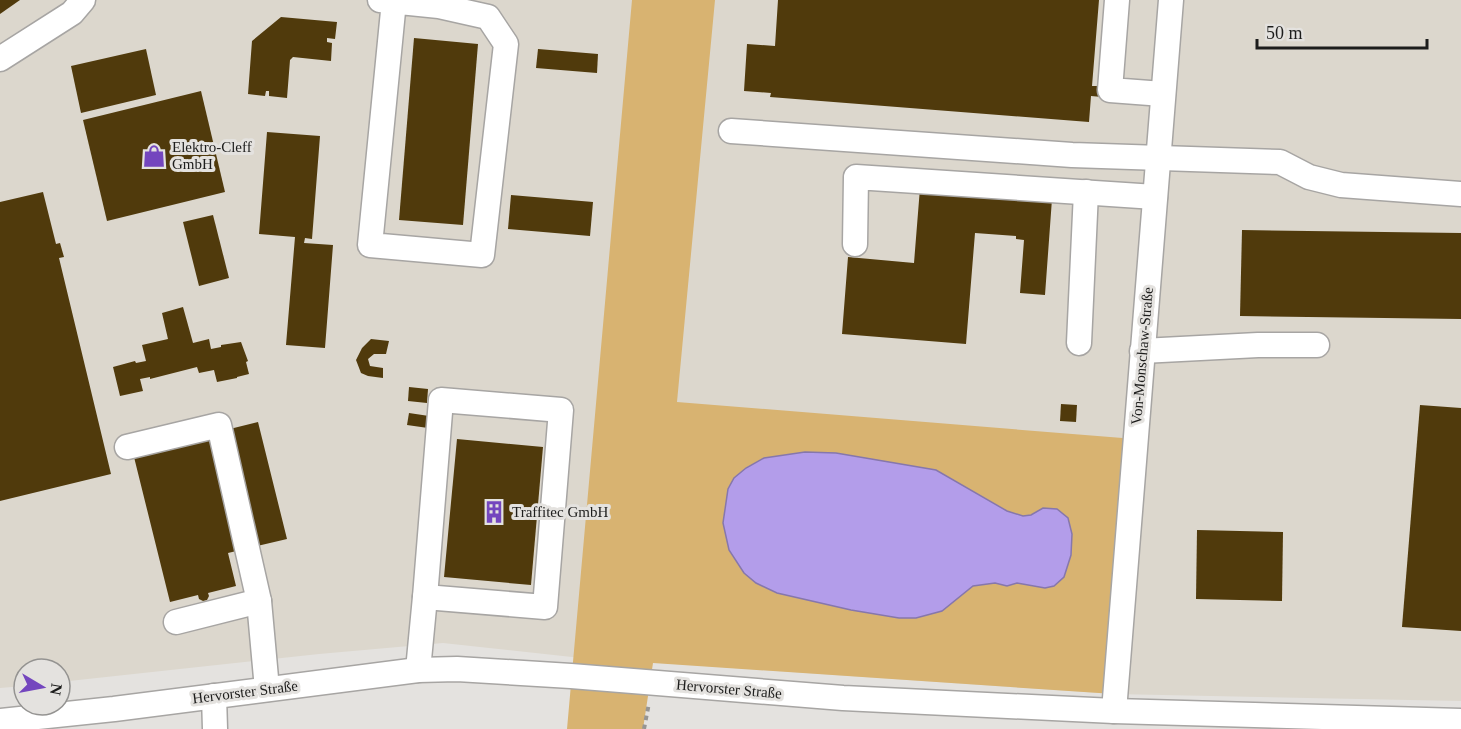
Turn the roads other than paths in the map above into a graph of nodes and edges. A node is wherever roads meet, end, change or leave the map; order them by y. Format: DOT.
graph roads {
  1 [pos="83,0"];
  2 [pos="1117,0"];
  3 [pos="1171,0"];
  4 [pos="387,1"];
  5 [pos="0,59"];
  6 [pos="1163,94"];
  7 [pos="730,130"];
  8 [pos="1158,157"];
  9 [pos="1086,192"];
  10 [pos="1461,194"];
  11 [pos="1155,197"];
  12 [pos="855,243"];
  13 [pos="1079,343"];
  14 [pos="1317,345"];
  15 [pos="1142,351"];
  16 [pos="127,447"];
  17 [pos="425,597"];
  18 [pos="259,601"];
  19 [pos="176,622"];
  20 [pos="418,670"];
  21 [pos="267,689"];
  22 [pos="214,696"];
  23 [pos="1114,711"];
  24 [pos="0,721"];
  25 [pos="1461,721"];
  26 [pos="214,729"];
  1 -- 5 [label="street"];
  2 -- 6 [label="street"];
  3 -- 6 [label="street, Von-Monschaw-Straße"];
  4 -- 4 [label="street"];
  6 -- 8 [label="street, Von-Monschaw-Straße"];
  7 -- 8 [label="street"];
  8 -- 10 [label="street"];
  8 -- 11 [label="street, Von-Monschaw-Straße"];
  9 -- 11 [label="street"];
  9 -- 12 [label="street"];
  9 -- 13 [label="street"];
  11 -- 15 [label="street, Von-Monschaw-Straße"];
  14 -- 15 [label="street"];
  15 -- 23 [label="street, Von-Monschaw-Straße"];
  16 -- 18 [label="street"];
  17 -- 17 [label="street"];
  17 -- 20 [label="street"];
  18 -- 19 [label="street"];
  18 -- 21 [label="street"];
  20 -- 21 [label="street, Hervorster Straße"];
  20 -- 23 [label="street, Hervorster Straße"];
  21 -- 22 [label="street, Hervorster Straße"];
  22 -- 24 [label="street, Hervorster Straße"];
  22 -- 26 [label="street"];
  23 -- 25 [label="street, Hervorster Straße"];
}
